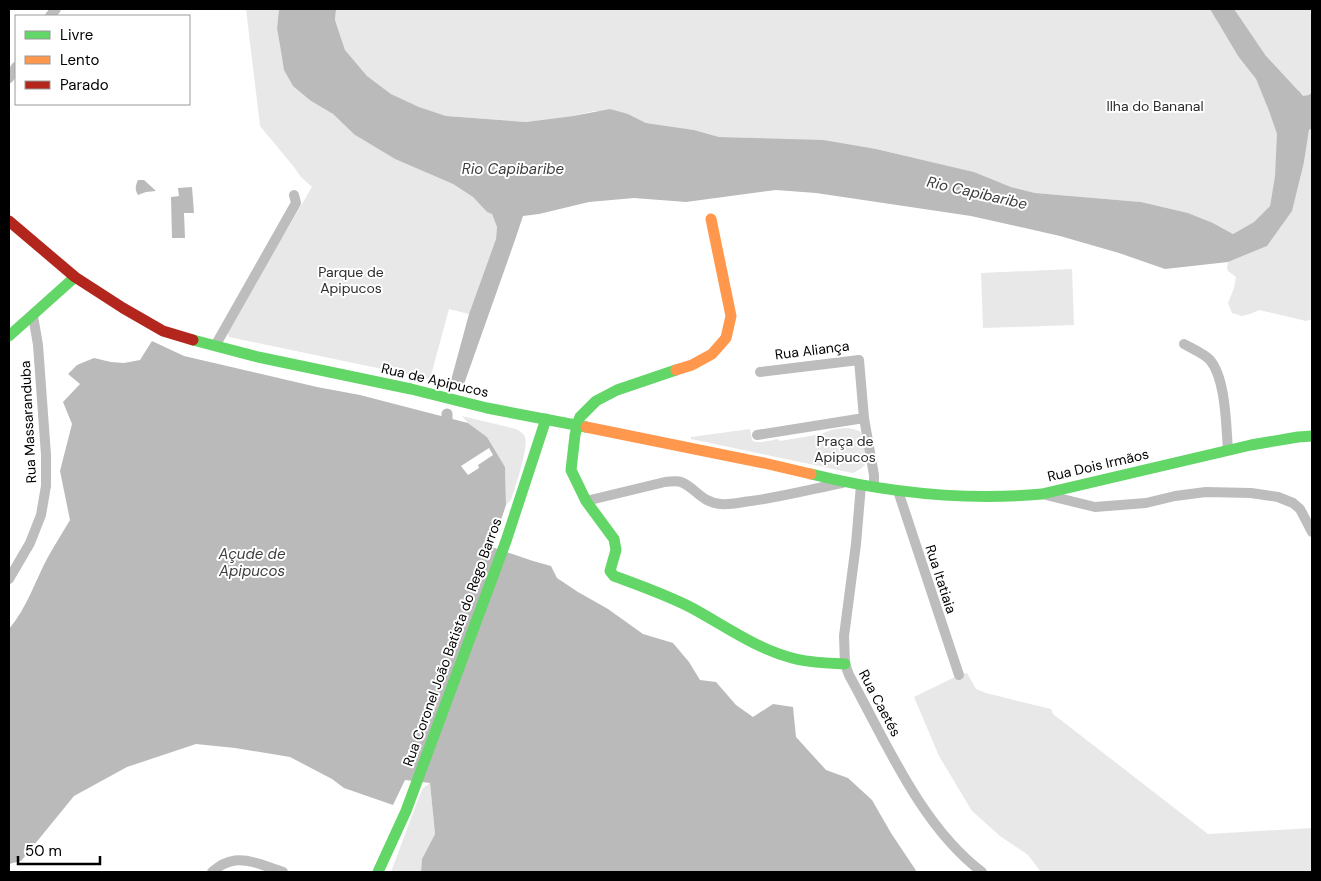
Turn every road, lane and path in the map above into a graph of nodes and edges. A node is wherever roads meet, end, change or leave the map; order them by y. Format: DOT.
graph roads {
  1 [pos="294,195"];
  2 [pos="711,219"];
  3 [pos="9,221"];
  4 [pos="75,277"];
  5 [pos="32,316"];
  6 [pos="9,336"];
  7 [pos="1184,344"];
  8 [pos="215,346"];
  9 [pos="760,372"];
  10 [pos="546,418"];
  11 [pos="864,418"];
  12 [pos="577,425"];
  13 [pos="757,435"];
  14 [pos="1312,436"];
  15 [pos="1228,450"];
  16 [pos="843,482"];
  17 [pos="861,485"];
  18 [pos="874,487"];
  19 [pos="893,491"];
  20 [pos="1042,494"];
  21 [pos="586,501"];
  22 [pos="1312,532"];
  23 [pos="9,579"];
  24 [pos="845,664"];
  25 [pos="959,675"];
  26 [pos="212,872"];
  27 [pos="282,872"];
  28 [pos="378,872"];
  29 [pos="982,872"];
  1 -- 8 [label="street"];
  2 -- 12 [label="main road"];
  3 -- 4 [label="main road, Rua de Apipucos"];
  4 -- 5 [label="main road"];
  4 -- 8 [label="main road, Rua de Apipucos"];
  5 -- 6 [label="main road"];
  5 -- 23 [label="street, Rua Massaranduba"];
  7 -- 15 [label="street"];
  8 -- 10 [label="main road, Rua de Apipucos"];
  9 -- 11 [label="street, Rua Aliança"];
  10 -- 12 [label="main road, Rua de Apipucos"];
  10 -- 28 [label="main road, Rua Coronel João Batista do Rego Barros"];
  11 -- 13 [label="street"];
  11 -- 18 [label="street, Rua Aliança"];
  12 -- 16 [label="main road, Rua de Apipucos"];
  12 -- 21 [label="main road"];
  14 -- 15 [label="main road, Rua Dois Irmãos"];
  15 -- 20 [label="main road, Rua Dois Irmãos"];
  16 -- 17 [label="main road, Rua de Apipucos"];
  16 -- 21 [label="street"];
  17 -- 18 [label="main road, Rua de Apipucos"];
  17 -- 24 [label="street, Rua Caetés"];
  18 -- 19 [label="main road, Rua de Apipucos"];
  19 -- 20 [label="main road, Rua Dois Irmãos"];
  19 -- 25 [label="street, Rua Itatiaia"];
  20 -- 22 [label="street"];
  21 -- 24 [label="main road"];
  24 -- 29 [label="street, Rua Caetés"];
  26 -- 27 [label="street"];
}
